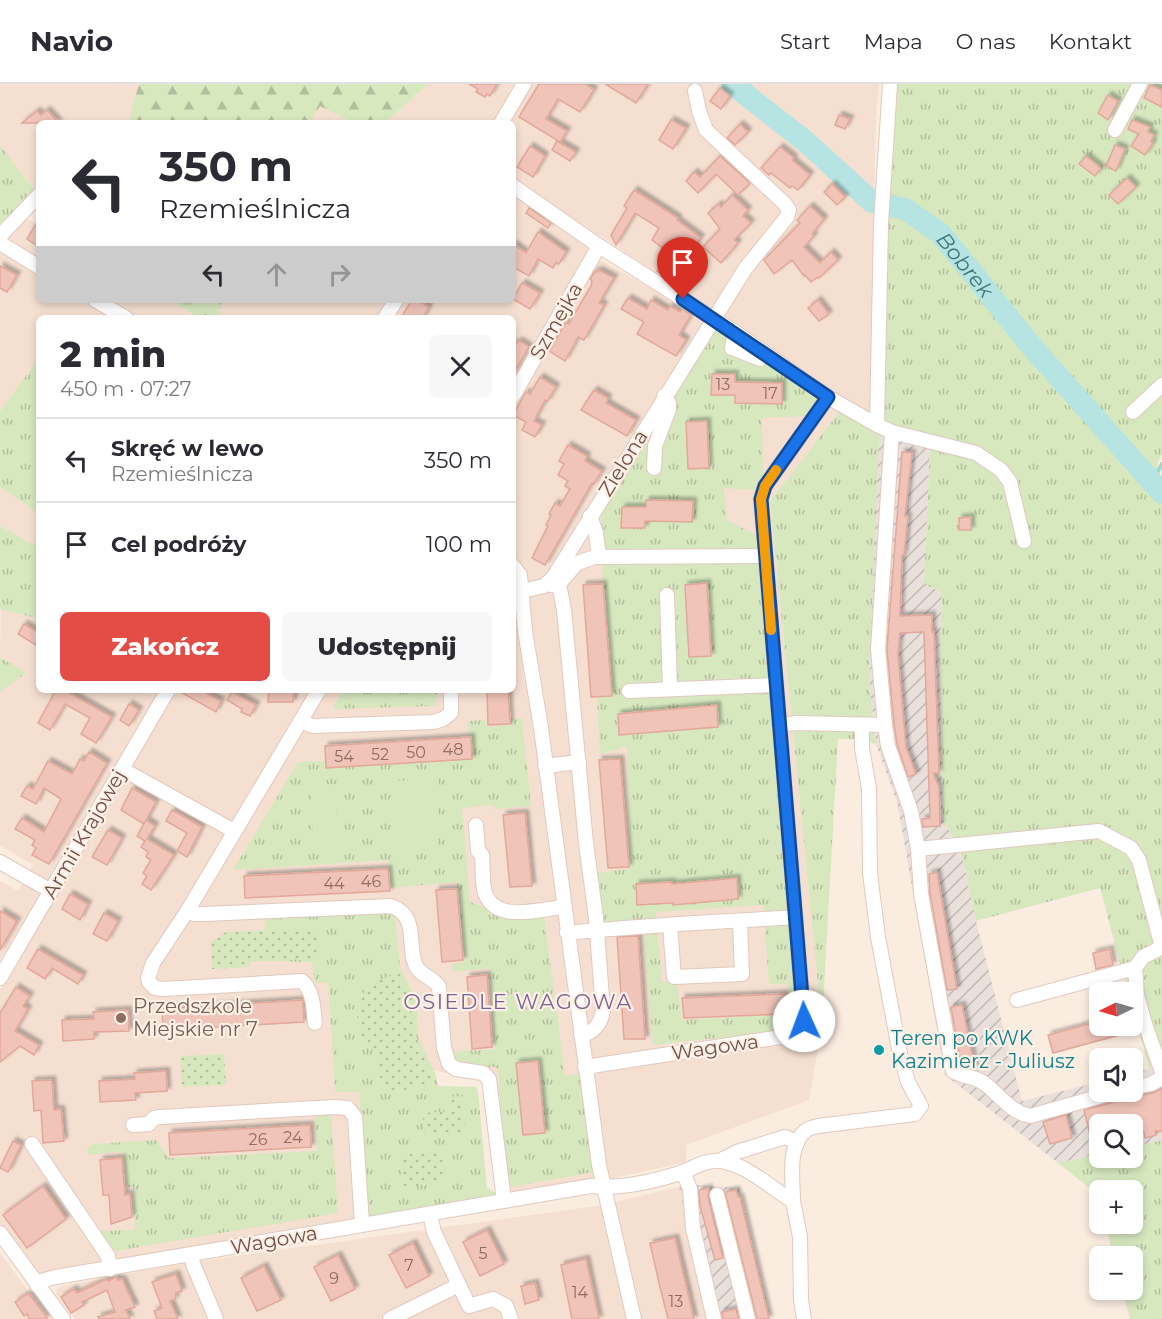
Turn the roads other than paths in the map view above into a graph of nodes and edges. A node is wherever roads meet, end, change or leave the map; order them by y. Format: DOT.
graph roads {
  1 [pos="524,84"];
  2 [pos="890,84"];
  3 [pos="1140,84"];
  4 [pos="695,91"];
  5 [pos="503,120"];
  6 [pos="1114,130"];
  7 [pos="516,188"];
  8 [pos="36,198"];
  9 [pos="0,236"];
  10 [pos="0,243"];
  11 [pos="599,246"];
  12 [pos="36,265"];
  13 [pos="100,303"];
  14 [pos="121,315"];
  15 [pos="714,319"];
  16 [pos="1162,385"];
  17 [pos="516,391"];
  18 [pos="664,396"];
  19 [pos="828,397"];
  20 [pos="1133,412"];
  21 [pos="877,425"];
  22 [pos="892,432"];
  23 [pos="654,468"];
  24 [pos="590,516"];
  25 [pos="1024,541"];
  26 [pos="765,556"];
  27 [pos="599,557"];
  28 [pos="516,570"];
  29 [pos="551,585"];
  30 [pos="522,591"];
  31 [pos="667,595"];
  32 [pos="519,631"];
  33 [pos="776,685"];
  34 [pos="670,689"];
  35 [pos="629,691"];
  36 [pos="166,693"];
  37 [pos="317,693"];
  38 [pos="452,693"];
  39 [pos="301,721"];
  40 [pos="779,724"];
  41 [pos="885,724"];
  42 [pos="862,725"];
  43 [pos="579,762"];
  44 [pos="545,766"];
  45 [pos="122,769"];
  46 [pos="476,825"];
  47 [pos="234,831"];
  48 [pos="918,849"];
  49 [pos="0,862"];
  50 [pos="51,891"];
  51 [pos="564,907"];
  52 [pos="188,910"];
  53 [pos="796,917"];
  54 [pos="740,921"];
  55 [pos="670,926"];
  56 [pos="597,930"];
  57 [pos="567,933"];
  58 [pos="1162,947"];
  59 [pos="1135,968"];
  60 [pos="0,978"];
  61 [pos="1017,1000"];
  62 [pos="315,1023"];
  63 [pos="581,1035"];
  64 [pos="585,1067"];
  65 [pos="1162,1072"];
  66 [pos="1162,1078"];
  67 [pos="1143,1086"];
  68 [pos="1089,1100"];
  69 [pos="133,1125"];
  70 [pos="797,1142"];
  71 [pos="32,1144"];
  72 [pos="719,1161"];
  73 [pos="679,1174"];
  74 [pos="605,1188"];
  75 [pos="717,1195"];
  76 [pos="504,1201"];
  77 [pos="793,1201"];
  78 [pos="429,1214"];
  79 [pos="362,1224"];
  80 [pos="0,1233"];
  81 [pos="191,1255"];
  82 [pos="110,1269"];
  83 [pos="37,1285"];
  84 [pos="459,1285"];
  85 [pos="63,1319"];
  86 [pos="216,1319"];
  87 [pos="390,1319"];
  88 [pos="511,1319"];
  89 [pos="634,1319"];
  90 [pos="714,1319"];
  91 [pos="748,1319"];
  92 [pos="804,1319"];
  1 -- 5 [label="street"];
  2 -- 21 [label="street"];
  3 -- 6 [label="street"];
  4 -- 15 [label="street, Zielona"];
  7 -- 11 [label="street"];
  8 -- 9 [label="street"];
  10 -- 12 [label="street"];
  11 -- 15 [label="street"];
  11 -- 17 [label="street, Szmejka"];
  13 -- 14 [label="street"];
  15 -- 18 [label="street, Zielona"];
  15 -- 19 [label="street"];
  16 -- 20 [label="street"];
  18 -- 23 [label="street"];
  18 -- 24 [label="street, Zielona"];
  19 -- 21 [label="street"];
  19 -- 26 [label="street, Wagowa"];
  21 -- 22 [label="street"];
  22 -- 25 [label="street"];
  22 -- 41 [label="street"];
  24 -- 27 [label="street"];
  24 -- 29 [label="street, Zielona"];
  26 -- 27 [label="street"];
  26 -- 33 [label="street, Wagowa"];
  27 -- 29 [label="street"];
  28 -- 30 [label="street"];
  29 -- 30 [label="street"];
  29 -- 43 [label="street"];
  30 -- 32 [label="street"];
  31 -- 34 [label="street"];
  32 -- 44 [label="street"];
  33 -- 34 [label="street"];
  33 -- 40 [label="street, Wagowa"];
  34 -- 35 [label="street"];
  36 -- 45 [label="street, Armii Krajowej"];
  37 -- 39 [label="street"];
  38 -- 39 [label="street"];
  39 -- 47 [label="street"];
  40 -- 42 [label="street"];
  40 -- 53 [label="street, Wagowa"];
  41 -- 42 [label="street"];
  41 -- 48 [label="street"];
  42 -- 70 [label="street"];
  43 -- 44 [label="street"];
  43 -- 56 [label="street"];
  44 -- 51 [label="street"];
  45 -- 47 [label="street"];
  45 -- 50 [label="street, Armii Krajowej"];
  46 -- 51 [label="street"];
  47 -- 52 [label="street"];
  48 -- 58 [label="street"];
  48 -- 68 [label="street"];
  49 -- 50 [label="street"];
  50 -- 60 [label="street, Armii Krajowej"];
  51 -- 57 [label="street"];
  52 -- 62 [label="street"];
  52 -- 76 [label="street"];
  53 -- 54 [label="street"];
  53 -- 64 [label="street, Wagowa"];
  54 -- 55 [label="street"];
  54 -- 55 [label="street"];
  55 -- 56 [label="street"];
  56 -- 57 [label="street"];
  56 -- 63 [label="street"];
  57 -- 63 [label="street"];
  58 -- 59 [label="street"];
  59 -- 61 [label="street"];
  59 -- 65 [label="street"];
  63 -- 64 [label="street"];
  64 -- 74 [label="street"];
  66 -- 67 [label="street"];
  69 -- 79 [label="street"];
  70 -- 72 [label="street, Wagowa"];
  70 -- 77 [label="street"];
  71 -- 82 [label="street"];
  72 -- 73 [label="street, Wagowa"];
  72 -- 77 [label="street"];
  73 -- 74 [label="street, Wagowa"];
  73 -- 90 [label="street"];
  74 -- 76 [label="street, Wagowa"];
  74 -- 89 [label="street"];
  75 -- 91 [label="street"];
  76 -- 78 [label="street, Wagowa"];
  77 -- 92 [label="street"];
  78 -- 79 [label="street, Wagowa"];
  78 -- 84 [label="street"];
  79 -- 81 [label="street, Wagowa"];
  80 -- 83 [label="street"];
  81 -- 82 [label="street, Wagowa"];
  81 -- 86 [label="street"];
  82 -- 83 [label="street, Wagowa"];
  83 -- 85 [label="street"];
  84 -- 87 [label="street"];
  84 -- 88 [label="street"];
}
